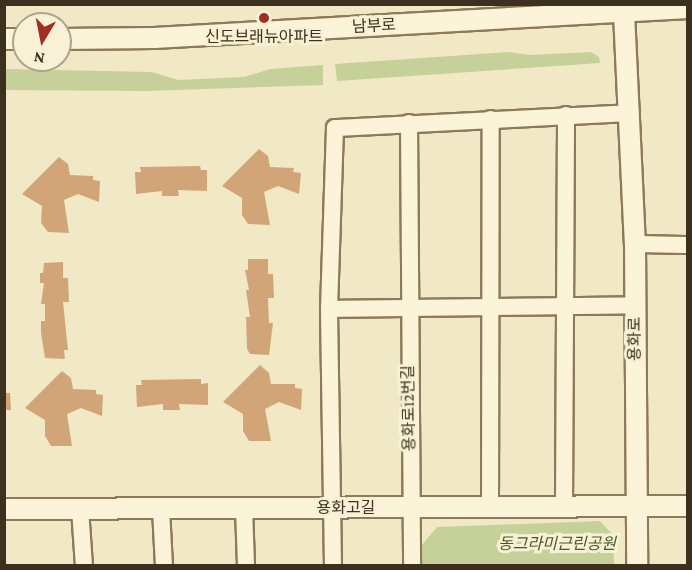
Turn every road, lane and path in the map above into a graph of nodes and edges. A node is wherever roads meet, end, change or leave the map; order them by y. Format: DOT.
graph roads {
  1 [pos="687,8"];
  2 [pos="624,13"];
  3 [pos="72,39"];
  4 [pos="631,114"];
  5 [pos="566,115"];
  6 [pos="491,119"];
  7 [pos="409,123"];
  8 [pos="634,244"];
  9 [pos="687,245"];
  10 [pos="635,305"];
  11 [pos="564,306"];
  12 [pos="489,307"];
  13 [pos="408,308"];
  14 [pos="329,309"];
  15 [pos="564,506"];
  16 [pos="636,506"];
  17 [pos="687,506"];
  18 [pos="490,507"];
  19 [pos="160,508"];
  20 [pos="244,508"];
  21 [pos="332,508"];
  22 [pos="411,508"];
  23 [pos="4,509"];
  24 [pos="80,509"];
  25 [pos="84,566"];
  26 [pos="164,566"];
  27 [pos="246,566"];
  28 [pos="333,566"];
  29 [pos="412,566"];
  30 [pos="637,566"];
  1 -- 2 [label="street, 남부로"];
  2 -- 3 [label="street, 남부로"];
  2 -- 4 [label="street, 용화로"];
  4 -- 5 [label="street"];
  4 -- 8 [label="street, 용화로"];
  5 -- 6 [label="street"];
  5 -- 11 [label="street"];
  6 -- 7 [label="street"];
  6 -- 12 [label="street"];
  7 -- 13 [label="street, 용화로12번길"];
  7 -- 14 [label="street"];
  8 -- 9 [label="street"];
  8 -- 10 [label="street, 용화로"];
  10 -- 11 [label="street"];
  10 -- 16 [label="street, 용화로"];
  11 -- 12 [label="street"];
  11 -- 15 [label="street"];
  12 -- 13 [label="street"];
  12 -- 18 [label="street"];
  13 -- 14 [label="street"];
  13 -- 22 [label="street, 용화로12번길"];
  14 -- 21 [label="street"];
  15 -- 16 [label="street, 용화고길"];
  15 -- 18 [label="street, 용화고길"];
  16 -- 17 [label="street, 용화고길"];
  16 -- 30 [label="street, 용화로"];
  18 -- 22 [label="street, 용화고길"];
  19 -- 20 [label="street, 용화고길"];
  19 -- 24 [label="street, 용화고길"];
  19 -- 26 [label="street"];
  20 -- 21 [label="street, 용화고길"];
  20 -- 27 [label="street"];
  21 -- 22 [label="street, 용화고길"];
  21 -- 28 [label="street"];
  22 -- 29 [label="street, 용화로12번길"];
  23 -- 24 [label="street, 용화고길"];
  24 -- 25 [label="street"];
}
